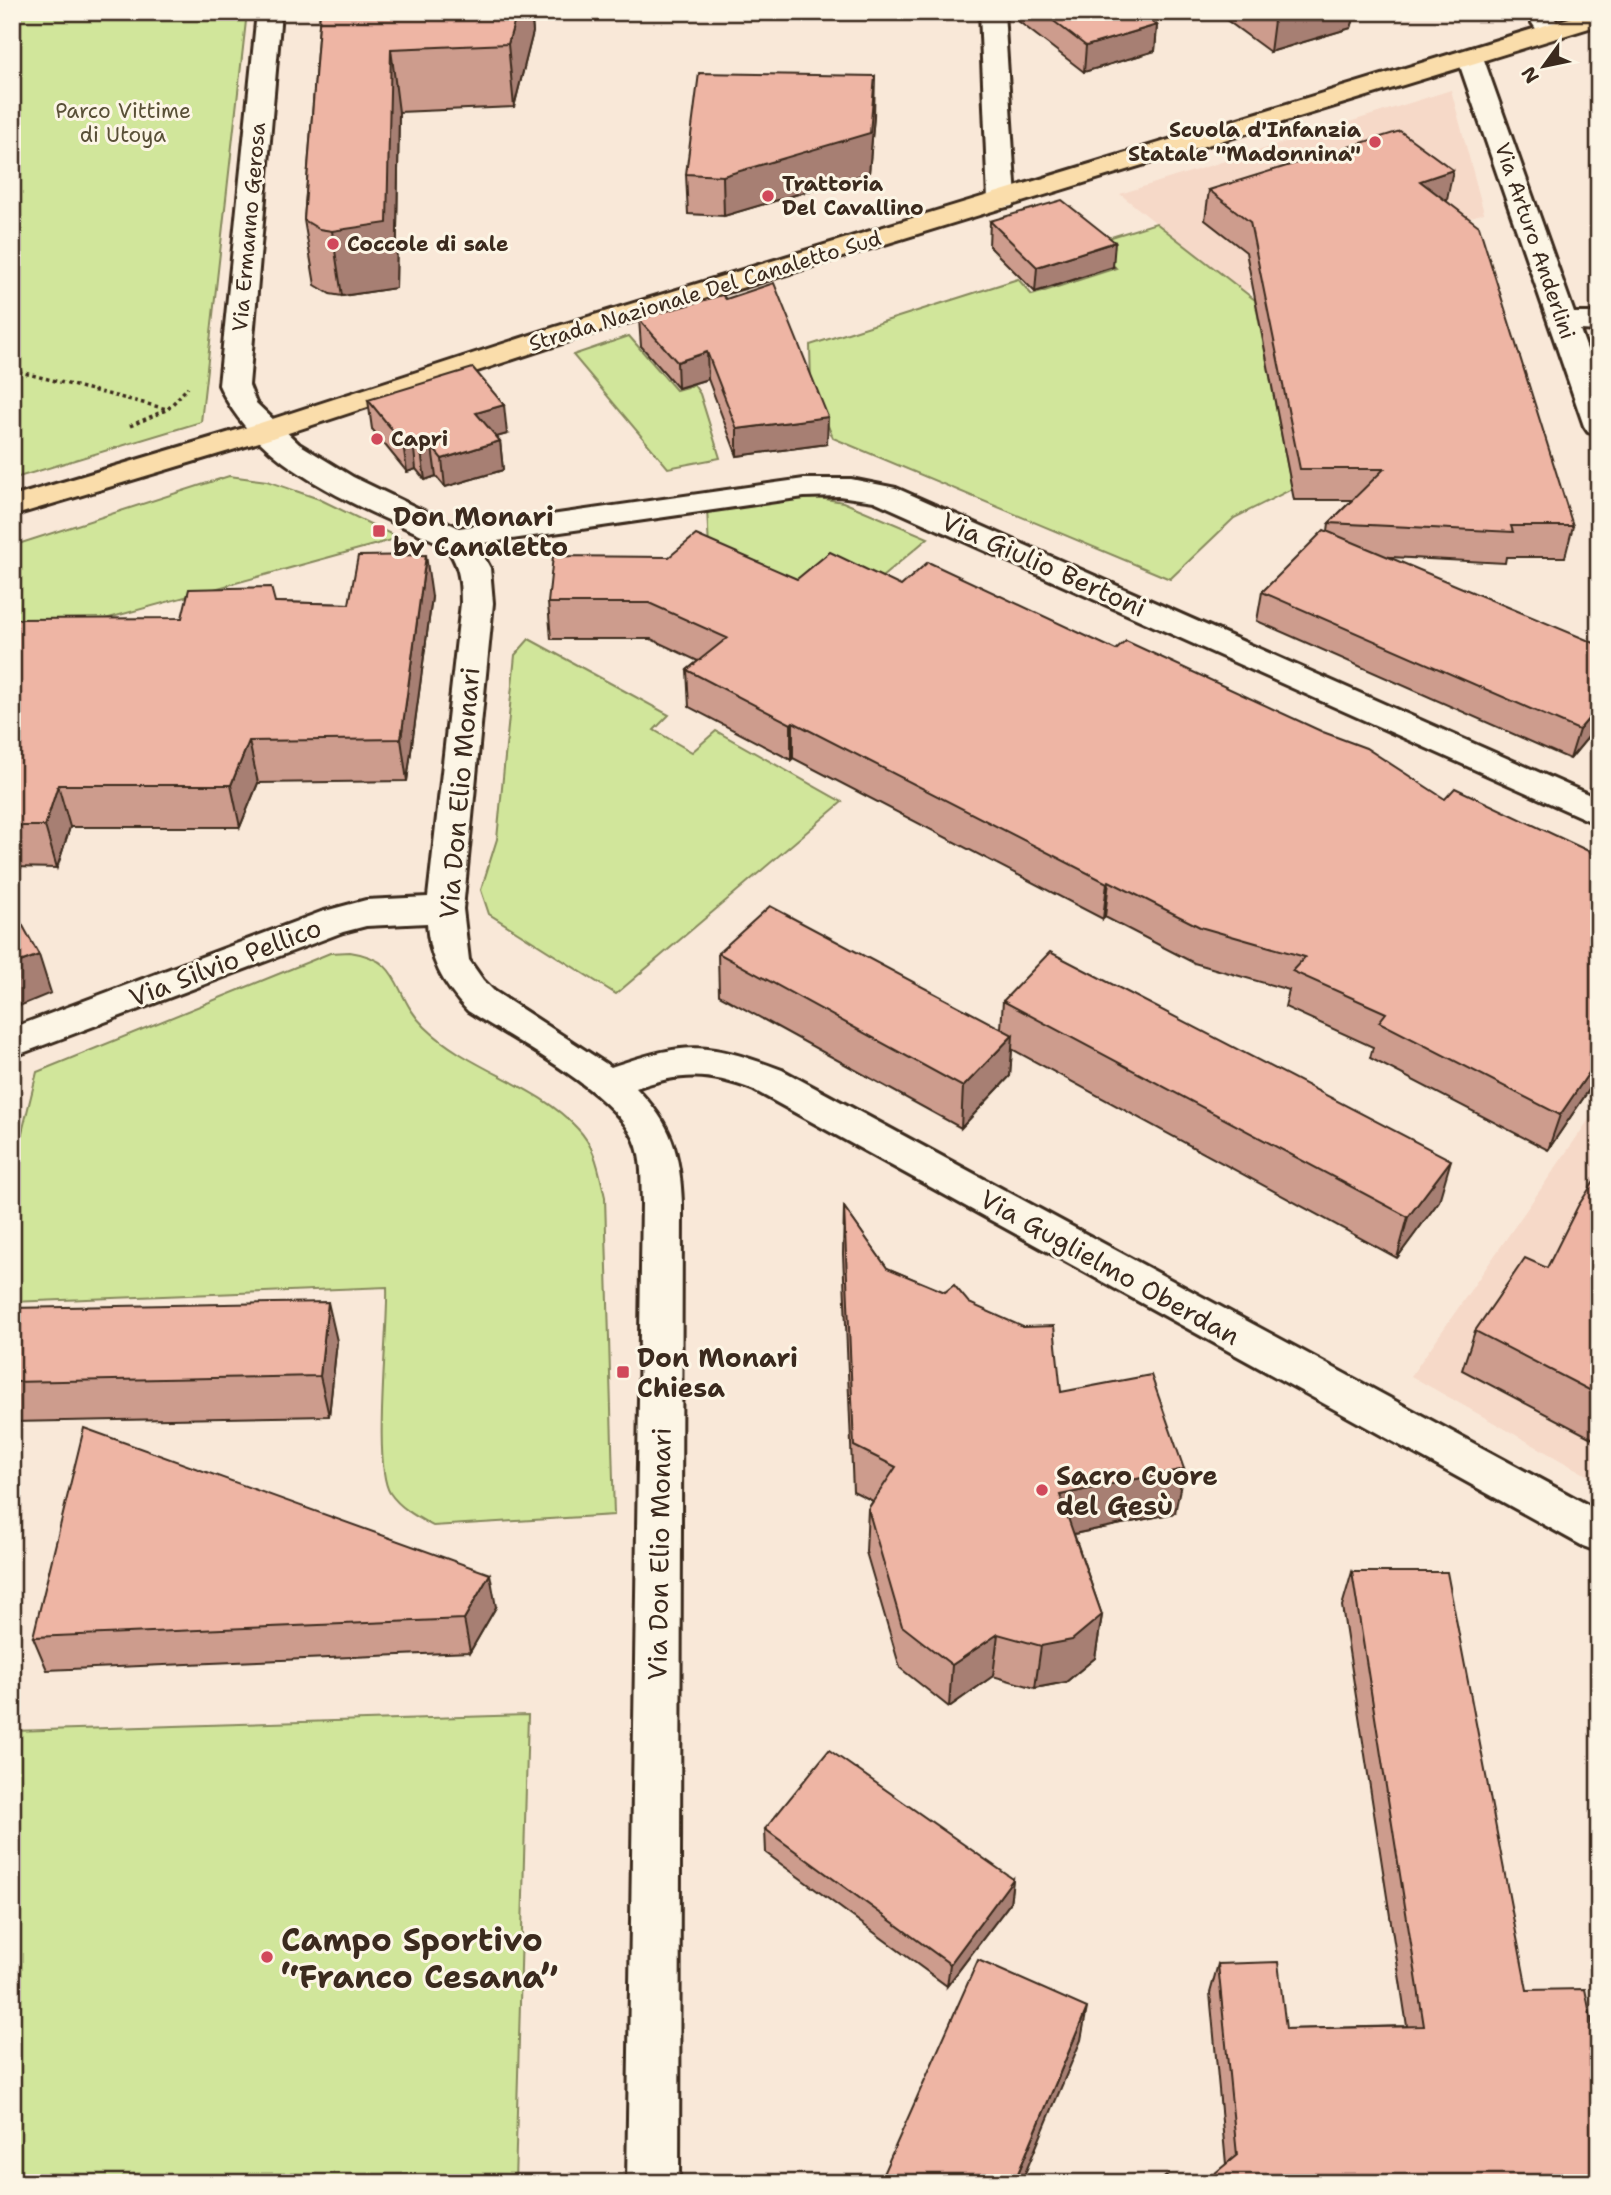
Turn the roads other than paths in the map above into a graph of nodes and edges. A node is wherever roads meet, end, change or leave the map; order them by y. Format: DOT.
graph roads {
  1 [pos="269,12"];
  2 [pos="992,12"];
  3 [pos="1599,17"];
  4 [pos="1544,22"];
  5 [pos="1470,57"];
  6 [pos="1002,200"];
  7 [pos="1563,321"];
  8 [pos="1599,322"];
  9 [pos="1599,426"];
  10 [pos="265,431"];
  11 [pos="12,507"];
  12 [pos="455,538"];
  13 [pos="1599,813"];
  14 [pos="444,909"];
  15 [pos="12,1043"];
  16 [pos="607,1083"];
  17 [pos="1599,1533"];
  18 [pos="653,2183"];
  1 -- 10 [label="street, Via Ermanno Gerosa"];
  2 -- 6 [label="street"];
  3 -- 4 [label="main road, Strada Nazionale Del Canaletto Sud"];
  4 -- 5 [label="main road, Strada Nazionale Del Canaletto Sud"];
  5 -- 6 [label="main road, Strada Nazionale Del Canaletto Sud"];
  5 -- 7 [label="street, Via Arturo Anderlini"];
  6 -- 10 [label="main road, Strada Nazionale Del Canaletto Sud"];
  7 -- 8 [label="street"];
  7 -- 9 [label="street, Via Arturo Anderlini"];
  10 -- 11 [label="main road, Strada Nazionale Del Canaletto Sud"];
  10 -- 12 [label="street, Via Don Elio Monari"];
  12 -- 13 [label="street, Via Giulio Bertoni"];
  12 -- 14 [label="street, Via Don Elio Monari"];
  14 -- 15 [label="street, Via Silvio Pellico"];
  14 -- 16 [label="street, Via Don Elio Monari"];
  16 -- 17 [label="street, Via Guglielmo Oberdan"];
  16 -- 18 [label="street, Via Don Elio Monari"];
}
